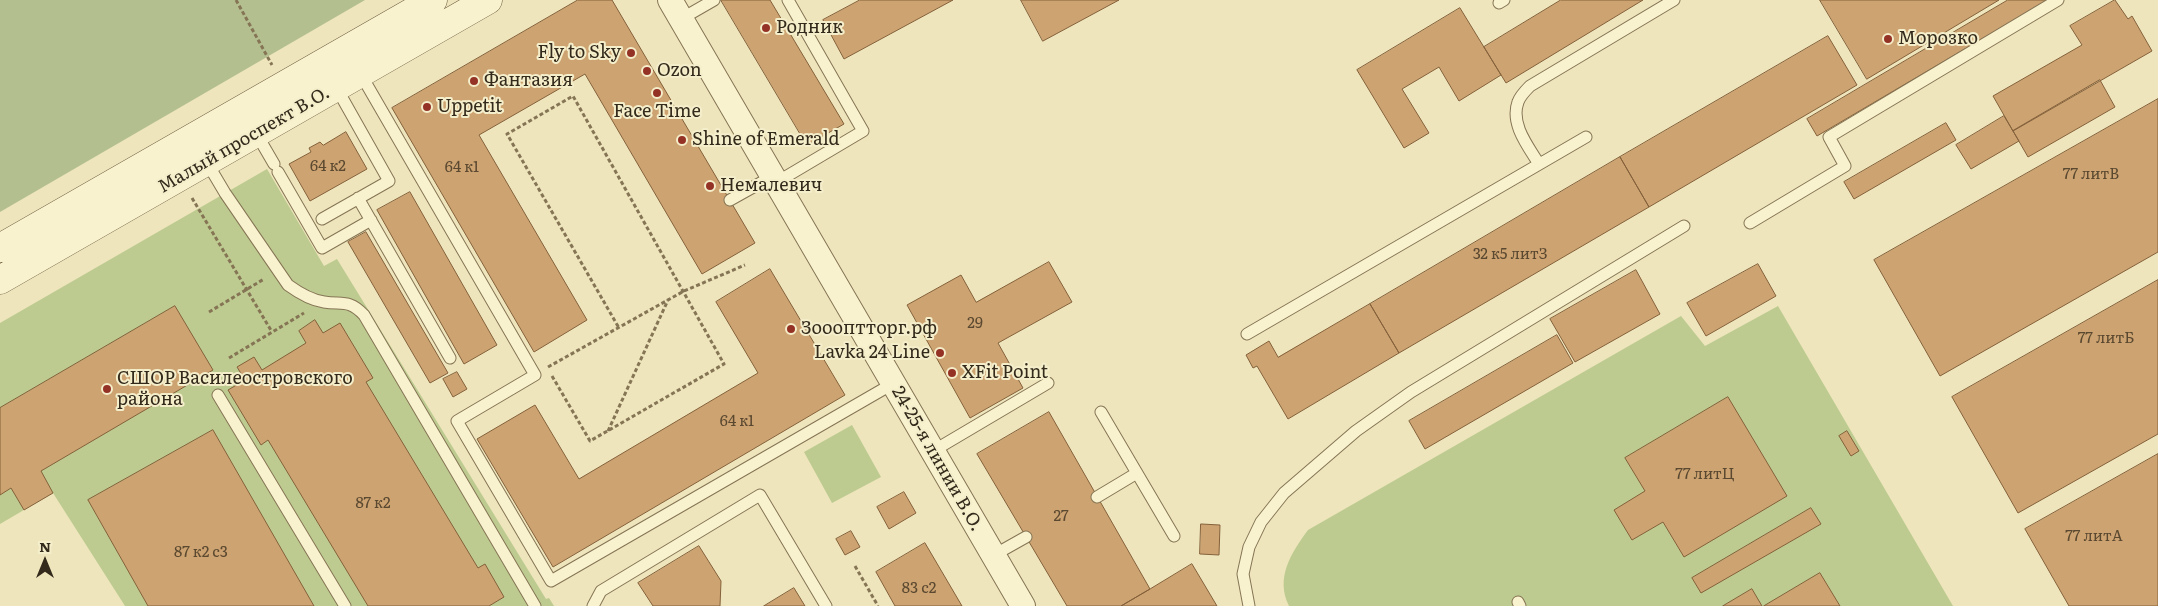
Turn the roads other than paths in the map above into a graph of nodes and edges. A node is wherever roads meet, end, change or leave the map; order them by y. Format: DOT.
graph roads {
  1 [pos="433,0"];
  2 [pos="488,0"];
  3 [pos="714,0"];
  4 [pos="788,0"];
  5 [pos="2058,0"];
  6 [pos="1670,1"];
  7 [pos="676,9"];
  8 [pos="360,73"];
  9 [pos="336,87"];
  10 [pos="242,109"];
  11 [pos="256,132"];
  12 [pos="1586,137"];
  13 [pos="200,149"];
  14 [pos="1539,164"];
  15 [pos="775,179"];
  16 [pos="358,198"];
  17 [pos="730,200"];
  18 [pos="322,219"];
  19 [pos="371,220"];
  20 [pos="1750,223"];
  21 [pos="1684,226"];
  22 [pos="0,248"];
  23 [pos="0,280"];
  24 [pos="1247,334"];
  25 [pos="450,358"];
  26 [pos="894,383"];
  27 [pos="1048,383"];
  28 [pos="218,396"];
  29 [pos="1101,412"];
  30 [pos="933,451"];
  31 [pos="1137,474"];
  32 [pos="1097,496"];
  33 [pos="1174,536"];
  34 [pos="1026,537"];
  35 [pos="994,556"];
  36 [pos="345,606"];
  37 [pos="535,606"];
  38 [pos="593,606"];
  39 [pos="826,606"];
  40 [pos="1023,606"];
  41 [pos="1249,606"];
  1 -- 10 [label="main road, Малый проспект В.О."];
  2 -- 8 [label="main road, Малый проспект В.О."];
  3 -- 7 [label="lane"];
  4 -- 15 [label="lane"];
  5 -- 20 [label="lane"];
  6 -- 14 [label="lane"];
  7 -- 15 [label="street, 24-25-я линии В.О."];
  8 -- 9 [label="main road, Малый проспект В.О."];
  8 -- 26 [label="lane"];
  9 -- 11 [label="main road, Малый проспект В.О."];
  9 -- 16 [label="lane"];
  10 -- 11 [label="lane"];
  10 -- 13 [label="main road, Малый проспект В.О."];
  11 -- 13 [label="main road, Малый проспект В.О."];
  11 -- 19 [label="lane"];
  12 -- 14 [label="lane"];
  13 -- 22 [label="main road, Малый проспект В.О."];
  13 -- 23 [label="main road, Малый проспект В.О."];
  13 -- 37 [label="lane"];
  14 -- 24 [label="lane"];
  15 -- 17 [label="lane"];
  15 -- 26 [label="street, 24-25-я линии В.О."];
  16 -- 18 [label="lane"];
  16 -- 19 [label="lane"];
  19 -- 25 [label="lane"];
  21 -- 41 [label="lane"];
  26 -- 30 [label="street, 24-25-я линии В.О."];
  27 -- 30 [label="lane"];
  28 -- 36 [label="lane"];
  29 -- 31 [label="lane"];
  30 -- 35 [label="street, 24-25-я линии В.О."];
  31 -- 32 [label="lane"];
  31 -- 33 [label="lane"];
  34 -- 35 [label="lane"];
  35 -- 40 [label="street, 24-25-я линии В.О."];
  38 -- 39 [label="lane"];
}
